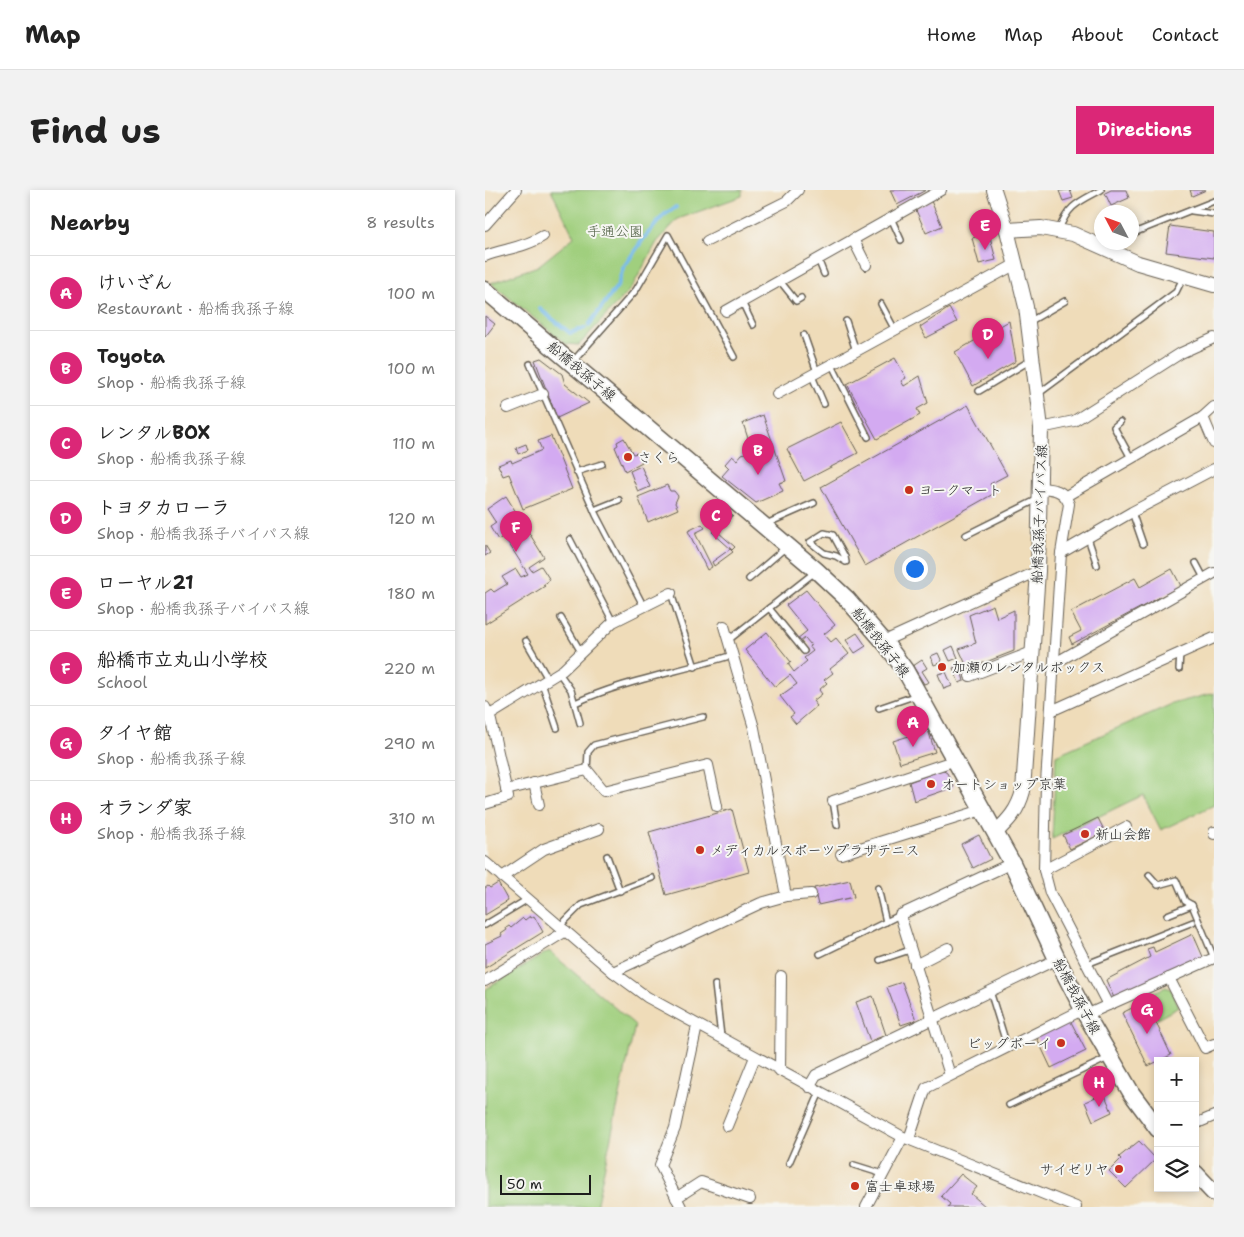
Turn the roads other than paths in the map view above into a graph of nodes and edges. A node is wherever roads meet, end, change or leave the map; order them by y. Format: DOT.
graph roads {
  1 [pos="517,190"];
  2 [pos="798,190"];
  3 [pos="941,190"];
  4 [pos="995,190"];
  5 [pos="1101,190"];
  6 [pos="1214,201"];
  7 [pos="1191,210"];
  8 [pos="1214,214"];
  9 [pos="891,217"];
  10 [pos="485,225"];
  11 [pos="1007,230"];
  12 [pos="1059,230"];
  13 [pos="1139,231"];
  14 [pos="543,236"];
  15 [pos="853,239"];
  16 [pos="901,240"];
  17 [pos="1094,240"];
  18 [pos="707,241"];
  19 [pos="1121,250"];
  20 [pos="485,256"];
  21 [pos="818,259"];
  22 [pos="1016,264"];
  23 [pos="865,265"];
  24 [pos="824,274"];
  25 [pos="1183,278"];
  26 [pos="780,280"];
  27 [pos="1214,285"];
  28 [pos="485,290"];
  29 [pos="801,298"];
  30 [pos="1065,301"];
  31 [pos="742,302"];
  32 [pos="881,304"];
  33 [pos="726,311"];
  34 [pos="846,321"];
  35 [pos="1028,322"];
  36 [pos="753,325"];
  37 [pos="895,330"];
  38 [pos="803,336"];
  39 [pos="1214,338"];
  40 [pos="856,351"];
  41 [pos="734,357"];
  42 [pos="577,358"];
  43 [pos="1034,358"];
  44 [pos="529,364"];
  45 [pos="831,364"];
  46 [pos="814,374"];
  47 [pos="979,391"];
  48 [pos="543,394"];
  49 [pos="777,394"];
  50 [pos="1038,395"];
  51 [pos="824,404"];
  52 [pos="1214,407"];
  53 [pos="508,408"];
  54 [pos="1203,417"];
  55 [pos="1120,422"];
  56 [pos="1041,428"];
  57 [pos="868,437"];
  58 [pos="1214,443"];
  59 [pos="1131,458"];
  60 [pos="602,464"];
  61 [pos="1214,469"];
  62 [pos="577,472"];
  63 [pos="1040,493"];
  64 [pos="1066,496"];
  65 [pos="619,500"];
  66 [pos="814,503"];
  67 [pos="594,510"];
  68 [pos="1132,512"];
  69 [pos="763,525"];
  70 [pos="966,535"];
  71 [pos="1088,538"];
  72 [pos="570,539"];
  73 [pos="810,542"];
  74 [pos="1143,544"];
  75 [pos="787,546"];
  76 [pos="1061,553"];
  77 [pos="1196,563"];
  78 [pos="1097,565"];
  79 [pos="816,570"];
  80 [pos="1038,571"];
  81 [pos="1214,573"];
  82 [pos="1204,578"];
  83 [pos="749,579"];
  84 [pos="671,593"];
  85 [pos="644,607"];
  86 [pos="769,608"];
  87 [pos="561,618"];
  88 [pos="613,622"];
  89 [pos="724,626"];
  90 [pos="731,638"];
  91 [pos="1214,638"];
  92 [pos="526,641"];
  93 [pos="886,644"];
  94 [pos="804,651"];
  95 [pos="1032,652"];
  96 [pos="581,653"];
  97 [pos="1180,653"];
  98 [pos="732,655"];
  99 [pos="1055,662"];
  100 [pos="695,667"];
  101 [pos="1179,669"];
  102 [pos="559,673"];
  103 [pos="970,676"];
  104 [pos="545,681"];
  105 [pos="919,694"];
  106 [pos="575,703"];
  107 [pos="879,708"];
  108 [pos="1051,711"];
  109 [pos="486,713"];
  110 [pos="703,717"];
  111 [pos="580,723"];
  112 [pos="557,728"];
  113 [pos="956,760"];
  114 [pos="587,770"];
  115 [pos="534,783"];
  116 [pos="506,790"];
  117 [pos="833,801"];
  118 [pos="485,804"];
  119 [pos="539,806"];
  120 [pos="717,806"];
  121 [pos="982,810"];
  122 [pos="837,826"];
  123 [pos="1126,827"];
  124 [pos="599,829"];
  125 [pos="995,833"];
  126 [pos="841,854"];
  127 [pos="607,856"];
  128 [pos="1012,863"];
  129 [pos="487,866"];
  130 [pos="1044,870"];
  131 [pos="1149,875"];
  132 [pos="502,876"];
  133 [pos="652,878"];
  134 [pos="878,888"];
  135 [pos="620,891"];
  136 [pos="811,894"];
  137 [pos="786,896"];
  138 [pos="528,899"];
  139 [pos="1192,905"];
  140 [pos="900,915"];
  141 [pos="1167,915"];
  142 [pos="886,922"];
  143 [pos="1193,922"];
  144 [pos="485,925"];
  145 [pos="563,929"];
  146 [pos="948,948"];
  147 [pos="910,950"];
  148 [pos="820,954"];
  149 [pos="1214,958"];
  150 [pos="1057,959"];
  151 [pos="880,960"];
  152 [pos="1087,964"];
  153 [pos="915,965"];
  154 [pos="613,972"];
  155 [pos="781,976"];
  156 [pos="1169,978"];
  157 [pos="485,981"];
  158 [pos="715,985"];
  159 [pos="990,991"];
  160 [pos="1108,1005"];
  161 [pos="1085,1012"];
  162 [pos="932,1021"];
  163 [pos="697,1026"];
  164 [pos="721,1039"];
  165 [pos="1214,1044"];
  166 [pos="1007,1046"];
  167 [pos="755,1057"];
  168 [pos="1110,1057"];
  169 [pos="780,1071"];
  170 [pos="950,1074"];
  171 [pos="809,1087"];
  172 [pos="820,1092"];
  173 [pos="1009,1105"];
  174 [pos="1214,1116"];
  175 [pos="1199,1122"];
  176 [pos="1154,1124"];
  177 [pos="727,1126"];
  178 [pos="906,1138"];
  179 [pos="789,1163"];
  180 [pos="854,1165"];
  181 [pos="883,1174"];
  182 [pos="1199,1177"];
  183 [pos="1214,1193"];
  184 [pos="751,1199"];
  185 [pos="678,1202"];
  186 [pos="1061,1205"];
  187 [pos="866,1207"];
  188 [pos="1076,1207"];
  1 -- 10 [label="street"];
  2 -- 18 [label="street"];
  3 -- 9 [label="street"];
  4 -- 11 [label="street, 船橋我孫子バイパス線"];
  5 -- 12 [label="lane"];
  6 -- 7 [label="lane"];
  7 -- 8 [label="lane"];
  7 -- 13 [label="lane"];
  9 -- 15 [label="street"];
  9 -- 16 [label="lane"];
  11 -- 12 [label="street"];
  11 -- 22 [label="street, 船橋我孫子バイパス線"];
  12 -- 17 [label="street"];
  14 -- 20 [label="street"];
  15 -- 21 [label="street"];
  15 -- 23 [label="street"];
  19 -- 25 [label="street"];
  21 -- 24 [label="lane"];
  21 -- 26 [label="street"];
  22 -- 35 [label="street, 船橋我孫子バイパス線"];
  22 -- 37 [label="street"];
  25 -- 27 [label="street"];
  25 -- 50 [label="lane"];
  26 -- 29 [label="lane"];
  26 -- 31 [label="street"];
  28 -- 69 [label="main road, 船橋我孫子線"];
  30 -- 35 [label="lane"];
  31 -- 33 [label="street"];
  31 -- 36 [label="lane"];
  32 -- 37 [label="lane"];
  34 -- 40 [label="lane"];
  35 -- 43 [label="street, 船橋我孫子バイパス線"];
  37 -- 40 [label="street"];
  38 -- 46 [label="lane"];
  39 -- 56 [label="street"];
  40 -- 45 [label="street"];
  41 -- 42 [label="lane"];
  43 -- 47 [label="lane"];
  43 -- 50 [label="street, 船橋我孫子バイパス線"];
  44 -- 48 [label="lane"];
  45 -- 46 [label="street"];
  45 -- 57 [label="lane"];
  46 -- 49 [label="street"];
  46 -- 51 [label="lane"];
  48 -- 53 [label="street"];
  48 -- 62 [label="lane"];
  50 -- 56 [label="street, 船橋我孫子バイパス線"];
  52 -- 54 [label="street"];
  54 -- 58 [label="street"];
  54 -- 59 [label="street"];
  55 -- 59 [label="lane"];
  56 -- 63 [label="street, 船橋我孫子バイパス線"];
  59 -- 64 [label="street"];
  60 -- 62 [label="lane"];
  61 -- 68 [label="street"];
  62 -- 67 [label="lane"];
  63 -- 64 [label="street"];
  63 -- 70 [label="lane"];
  63 -- 80 [label="street, 船橋我孫子バイパス線"];
  64 -- 76 [label="street"];
  65 -- 67 [label="lane"];
  66 -- 69 [label="lane"];
  67 -- 85 [label="lane"];
  68 -- 71 [label="street"];
  68 -- 74 [label="lane"];
  69 -- 75 [label="main road, 船橋我孫子線"];
  71 -- 76 [label="street"];
  71 -- 78 [label="lane"];
  72 -- 88 [label="lane"];
  73 -- 73 [label="lane"];
  75 -- 79 [label="main road, 船橋我孫子線"];
  75 -- 83 [label="lane"];
  76 -- 99 [label="street"];
  77 -- 82 [label="lane"];
  79 -- 86 [label="lane"];
  79 -- 93 [label="main road, 船橋我孫子線"];
  80 -- 93 [label="street"];
  80 -- 95 [label="street, 船橋我孫子バイパス線"];
  81 -- 82 [label="street"];
  82 -- 99 [label="street"];
  84 -- 85 [label="street"];
  84 -- 100 [label="lane"];
  85 -- 88 [label="street"];
  86 -- 90 [label="lane"];
  86 -- 94 [label="lane"];
  87 -- 96 [label="lane"];
  88 -- 96 [label="street"];
  89 -- 98 [label="street"];
  91 -- 97 [label="street"];
  92 -- 104 [label="lane"];
  93 -- 105 [label="main road, 船橋我孫子線"];
  95 -- 103 [label="street"];
  95 -- 125 [label="street, 船橋我孫子バイパス線"];
  96 -- 102 [label="street"];
  97 -- 101 [label="lane"];
  97 -- 108 [label="street"];
  98 -- 100 [label="lane"];
  98 -- 137 [label="street"];
  99 -- 108 [label="street"];
  100 -- 106 [label="lane"];
  102 -- 104 [label="street"];
  102 -- 106 [label="lane"];
  104 -- 109 [label="street"];
  104 -- 112 [label="lane"];
  105 -- 107 [label="lane"];
  105 -- 113 [label="main road, 船橋我孫子線"];
  106 -- 111 [label="lane"];
  108 -- 130 [label="street"];
  109 -- 116 [label="street"];
  110 -- 114 [label="lane"];
  113 -- 117 [label="street"];
  113 -- 121 [label="main road, 船橋我孫子線"];
  114 -- 115 [label="street"];
  114 -- 120 [label="street"];
  115 -- 116 [label="street"];
  115 -- 119 [label="street"];
  116 -- 118 [label="street"];
  117 -- 122 [label="lane"];
  121 -- 125 [label="main road, 船橋我孫子線"];
  121 -- 126 [label="street"];
  123 -- 130 [label="street"];
  124 -- 132 [label="street"];
  125 -- 128 [label="main road, 船橋我孫子線"];
  127 -- 135 [label="lane"];
  128 -- 140 [label="street"];
  128 -- 150 [label="main road, 船橋我孫子線"];
  129 -- 132 [label="street"];
  130 -- 152 [label="street"];
  131 -- 139 [label="lane"];
  132 -- 138 [label="street"];
  133 -- 135 [label="lane"];
  134 -- 142 [label="lane"];
  135 -- 145 [label="lane"];
  136 -- 137 [label="street"];
  137 -- 154 [label="street"];
  138 -- 144 [label="lane"];
  138 -- 145 [label="street"];
  139 -- 141 [label="lane"];
  139 -- 149 [label="lane"];
  140 -- 142 [label="lane"];
  140 -- 147 [label="street"];
  142 -- 148 [label="lane"];
  143 -- 152 [label="lane"];
  145 -- 154 [label="street"];
  145 -- 157 [label="street"];
  146 -- 153 [label="street"];
  147 -- 151 [label="lane"];
  147 -- 153 [label="street"];
  149 -- 156 [label="street"];
  150 -- 159 [label="street"];
  150 -- 161 [label="main road, 船橋我孫子線"];
  152 -- 160 [label="street"];
  153 -- 162 [label="street"];
  154 -- 163 [label="street"];
  155 -- 169 [label="street"];
  156 -- 160 [label="street"];
  156 -- 165 [label="street"];
  158 -- 164 [label="lane"];
  159 -- 162 [label="street"];
  159 -- 166 [label="lane"];
  160 -- 161 [label="street"];
  161 -- 166 [label="street"];
  161 -- 168 [label="main road, 船橋我孫子線"];
  162 -- 170 [label="street"];
  162 -- 171 [label="street"];
  163 -- 164 [label="street"];
  163 -- 185 [label="street"];
  164 -- 167 [label="street"];
  166 -- 170 [label="street"];
  167 -- 169 [label="street"];
  167 -- 177 [label="street"];
  168 -- 173 [label="lane"];
  168 -- 176 [label="main road, 船橋我孫子線"];
  169 -- 171 [label="street"];
  170 -- 178 [label="street"];
  171 -- 172 [label="street"];
  172 -- 178 [label="street"];
  172 -- 179 [label="lane"];
  174 -- 175 [label="street"];
  178 -- 181 [label="street"];
  178 -- 186 [label="street"];
  180 -- 181 [label="lane"];
  181 -- 187 [label="street"];
  182 -- 183 [label="main road"];
  184 -- 185 [label="street"];
  186 -- 188 [label="street"];
}
